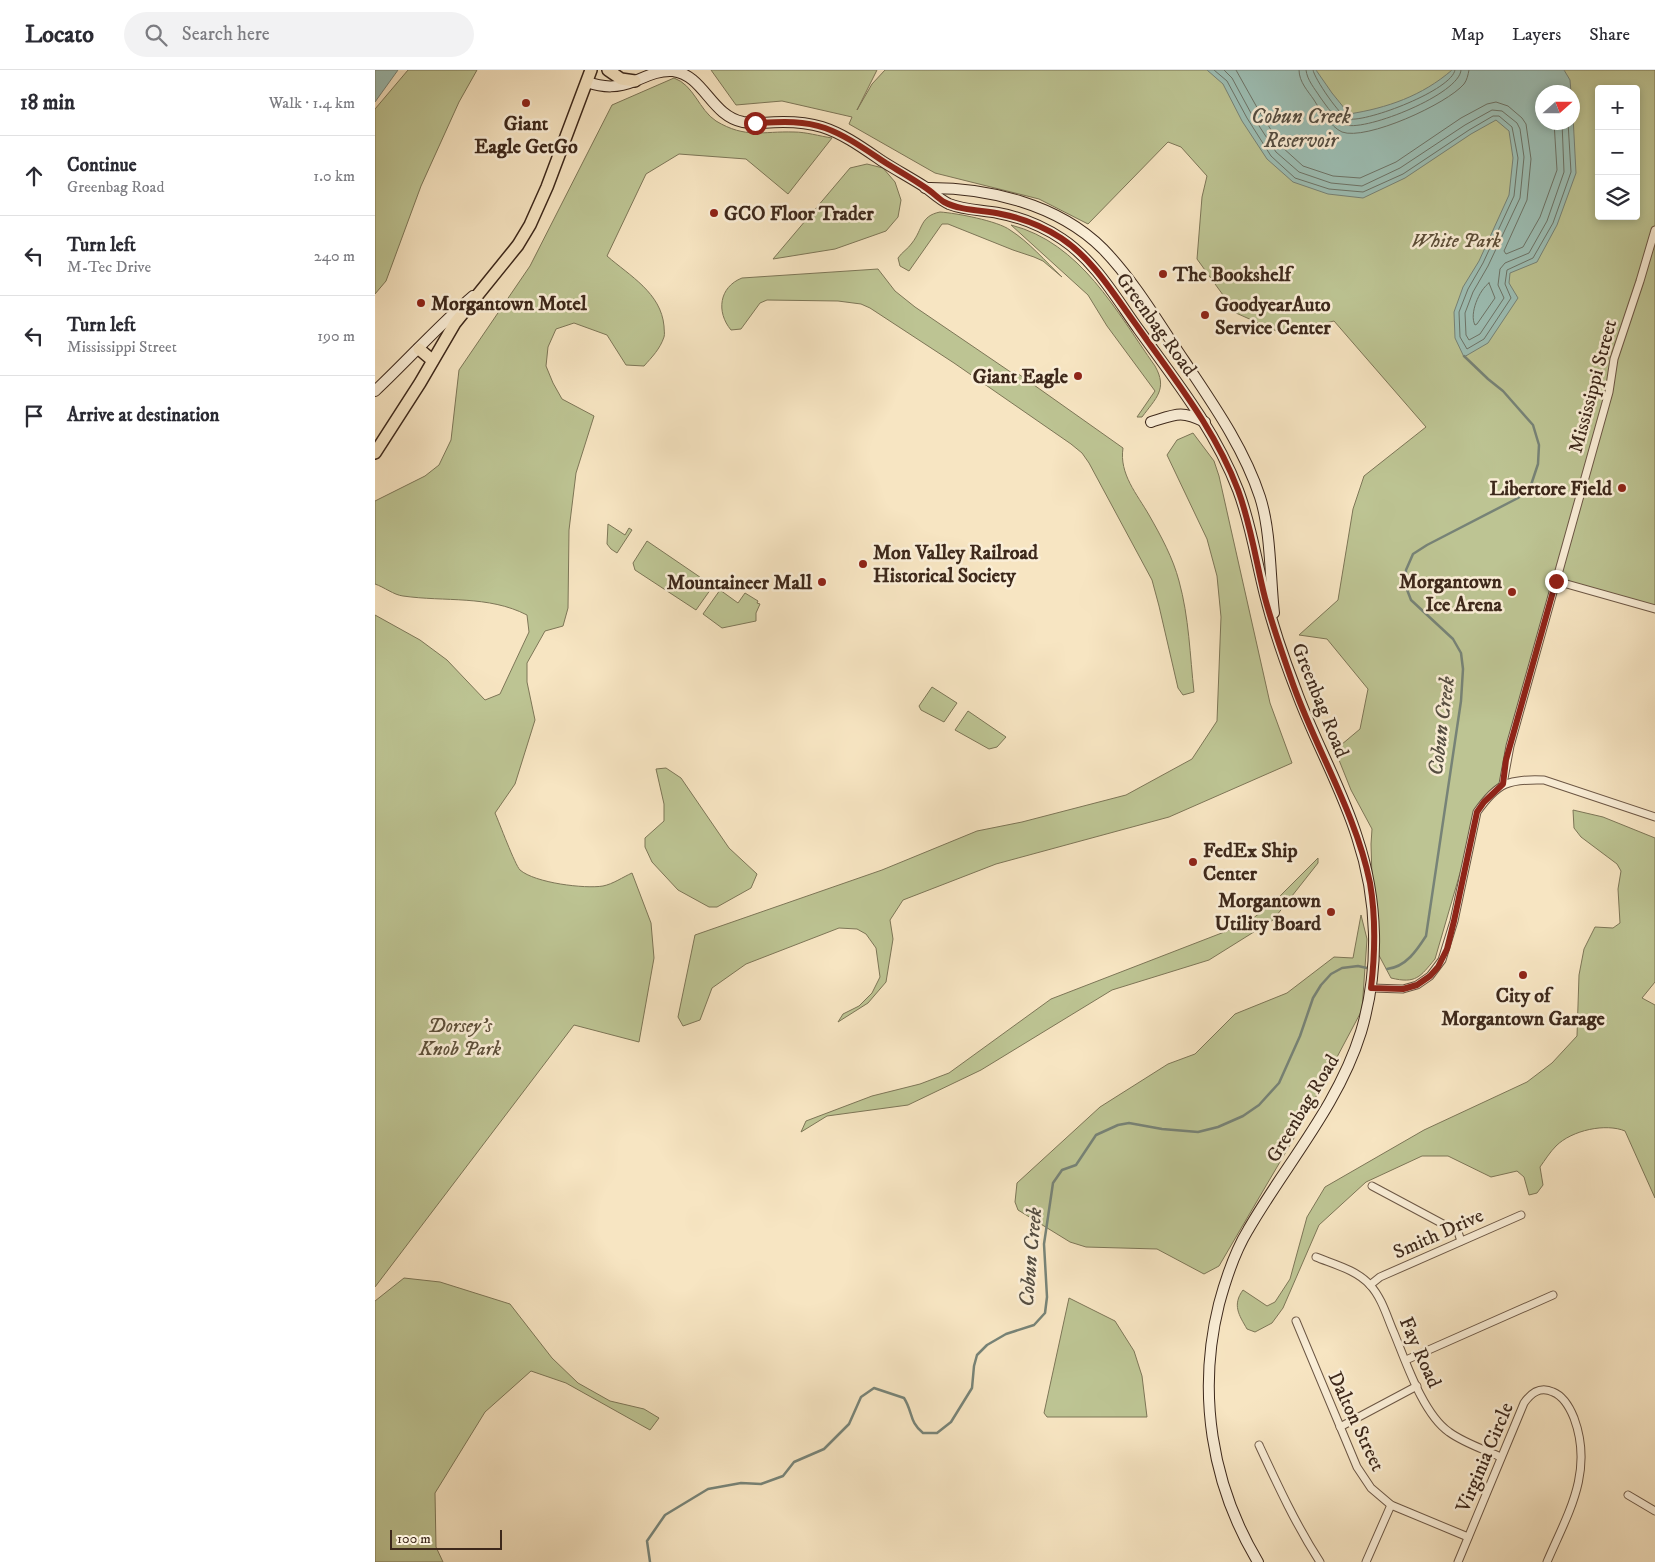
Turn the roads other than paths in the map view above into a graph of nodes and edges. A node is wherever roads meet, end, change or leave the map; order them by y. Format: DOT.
graph roads {
  1 [pos="591,70"];
  2 [pos="608,70"];
  3 [pos="635,81"];
  4 [pos="587,82"];
  5 [pos="925,188"];
  6 [pos="1655,230"];
  7 [pos="482,288"];
  8 [pos="419,349"];
  9 [pos="432,360"];
  10 [pos="375,392"];
  11 [pos="1151,422"];
  12 [pos="1205,422"];
  13 [pos="375,453"];
  14 [pos="1556,581"];
  15 [pos="1655,609"];
  16 [pos="1277,636"];
  17 [pos="1503,784"];
  18 [pos="1655,817"];
  19 [pos="1371,988"];
  20 [pos="1372,1186"];
  21 [pos="1521,1215"];
  22 [pos="1461,1240"];
  23 [pos="1316,1257"];
  24 [pos="1370,1285"];
  25 [pos="1553,1295"];
  26 [pos="1296,1321"];
  27 [pos="1405,1360"];
  28 [pos="1417,1386"];
  29 [pos="1340,1427"];
  30 [pos="1259,1445"];
  31 [pos="1501,1457"];
  32 [pos="1628,1496"];
  33 [pos="1391,1505"];
  34 [pos="1655,1511"];
  35 [pos="1468,1537"];
  36 [pos="1258,1562"];
  37 [pos="1320,1562"];
  38 [pos="1366,1562"];
  39 [pos="1458,1562"];
  40 [pos="1547,1562"];
  1 -- 4 [label="main road"];
  2 -- 3 [label="main road"];
  3 -- 4 [label="main road, Greenbag Road"];
  3 -- 5 [label="main road, Greenbag Road"];
  4 -- 7 [label="main road"];
  5 -- 12 [label="main road, Greenbag Road"];
  5 -- 16 [label="main road, Greenbag Road"];
  6 -- 14 [label="street, Mississippi Street"];
  7 -- 8 [label="main road"];
  7 -- 9 [label="main road"];
  8 -- 9 [label="main road"];
  8 -- 10 [label="main road"];
  9 -- 13 [label="main road"];
  11 -- 12 [label="main road"];
  12 -- 16 [label="main road, Greenbag Road"];
  14 -- 15 [label="street"];
  14 -- 17 [label="street, Mississippi Street"];
  16 -- 19 [label="main road, Greenbag Road"];
  17 -- 18 [label="street"];
  17 -- 19 [label="street"];
  19 -- 36 [label="main road, Greenbag Road"];
  20 -- 22 [label="street"];
  21 -- 22 [label="street, Smith Drive"];
  22 -- 24 [label="street, Smith Drive"];
  23 -- 24 [label="street, Fay Road"];
  24 -- 27 [label="street, Fay Road"];
  25 -- 27 [label="street"];
  26 -- 29 [label="street, Dalton Street"];
  27 -- 28 [label="street, Fay Road"];
  28 -- 29 [label="street"];
  28 -- 31 [label="street, Fay Road"];
  29 -- 33 [label="street, Dalton Street"];
  30 -- 37 [label="street"];
  31 -- 35 [label="street, Virginia Circle"];
  31 -- 40 [label="street, Virginia Circle"];
  32 -- 34 [label="street"];
  33 -- 35 [label="street, Dalton Street"];
  33 -- 38 [label="street"];
  35 -- 39 [label="street, Virginia Circle"];
}
